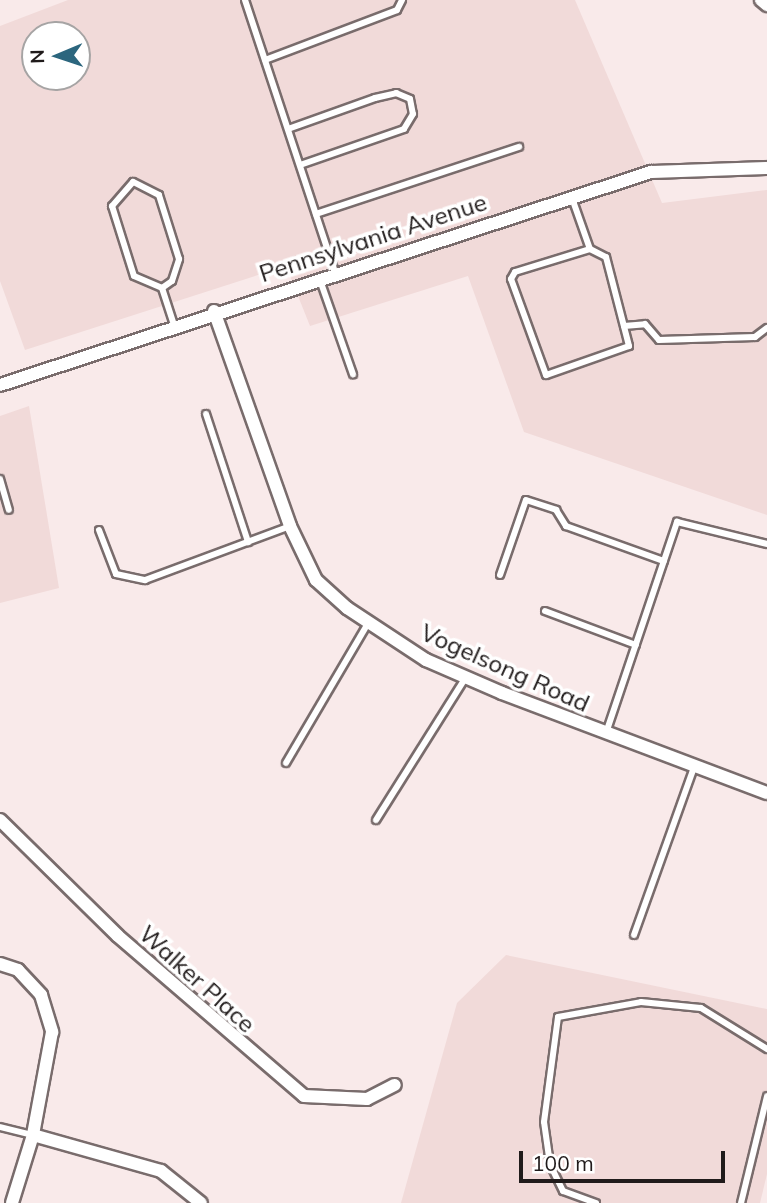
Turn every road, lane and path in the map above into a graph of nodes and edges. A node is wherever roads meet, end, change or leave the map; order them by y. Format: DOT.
graph roads {
  1 [pos="245,0"];
  2 [pos="402,0"];
  3 [pos="761,0"];
  4 [pos="767,5"];
  5 [pos="265,61"];
  6 [pos="288,129"];
  7 [pos="519,147"];
  8 [pos="300,164"];
  9 [pos="767,168"];
  10 [pos="572,196"];
  11 [pos="316,214"];
  12 [pos="590,249"];
  13 [pos="335,272"];
  14 [pos="319,277"];
  15 [pos="162,288"];
  16 [pos="214,311"];
  17 [pos="174,324"];
  18 [pos="624,326"];
  19 [pos="767,328"];
  20 [pos="353,373"];
  21 [pos="0,385"];
  22 [pos="206,414"];
  23 [pos="0,479"];
  24 [pos="9,510"];
  25 [pos="290,526"];
  26 [pos="99,530"];
  27 [pos="248,542"];
  28 [pos="767,544"];
  29 [pos="664,561"];
  30 [pos="500,575"];
  31 [pos="545,611"];
  32 [pos="368,622"];
  33 [pos="635,645"];
  34 [pos="466,677"];
  35 [pos="606,735"];
  36 [pos="286,763"];
  37 [pos="694,768"];
  38 [pos="767,793"];
  39 [pos="0,820"];
  40 [pos="376,820"];
  41 [pos="634,936"];
  42 [pos="0,964"];
  43 [pos="767,1049"];
  44 [pos="395,1085"];
  45 [pos="767,1096"];
  46 [pos="0,1127"];
  47 [pos="33,1135"];
  48 [pos="12,1203"];
  49 [pos="201,1203"];
  50 [pos="596,1203"];
  51 [pos="741,1203"];
  1 -- 5 [label="lane"];
  2 -- 5 [label="lane"];
  3 -- 4 [label="street"];
  5 -- 6 [label="lane"];
  6 -- 8 [label="lane"];
  6 -- 8 [label="lane"];
  7 -- 11 [label="lane"];
  8 -- 11 [label="lane"];
  9 -- 10 [label="street, Pennsylvania Avenue"];
  10 -- 12 [label="lane"];
  10 -- 13 [label="street, Pennsylvania Avenue"];
  11 -- 13 [label="lane"];
  12 -- 18 [label="lane"];
  12 -- 18 [label="lane"];
  13 -- 14 [label="street, Pennsylvania Avenue"];
  14 -- 16 [label="street, Pennsylvania Avenue"];
  14 -- 20 [label="lane"];
  15 -- 15 [label="lane"];
  15 -- 17 [label="lane"];
  16 -- 17 [label="street, Pennsylvania Avenue"];
  16 -- 25 [label="street, Vogelsong Road"];
  17 -- 21 [label="street, Pennsylvania Avenue"];
  18 -- 19 [label="lane"];
  22 -- 27 [label="lane"];
  23 -- 24 [label="lane"];
  25 -- 27 [label="lane"];
  25 -- 32 [label="street, Vogelsong Road"];
  26 -- 27 [label="lane"];
  28 -- 29 [label="lane"];
  29 -- 30 [label="lane"];
  29 -- 33 [label="lane"];
  31 -- 33 [label="lane"];
  32 -- 34 [label="street, Vogelsong Road"];
  32 -- 36 [label="lane"];
  33 -- 35 [label="lane"];
  34 -- 35 [label="street, Vogelsong Road"];
  34 -- 40 [label="lane"];
  35 -- 37 [label="street, Vogelsong Road"];
  37 -- 38 [label="street, Vogelsong Road"];
  37 -- 41 [label="lane"];
  39 -- 44 [label="street, Walker Place"];
  42 -- 47 [label="street"];
  43 -- 50 [label="lane"];
  45 -- 51 [label="lane"];
  46 -- 47 [label="lane"];
  47 -- 48 [label="street"];
  47 -- 49 [label="street"];
}
